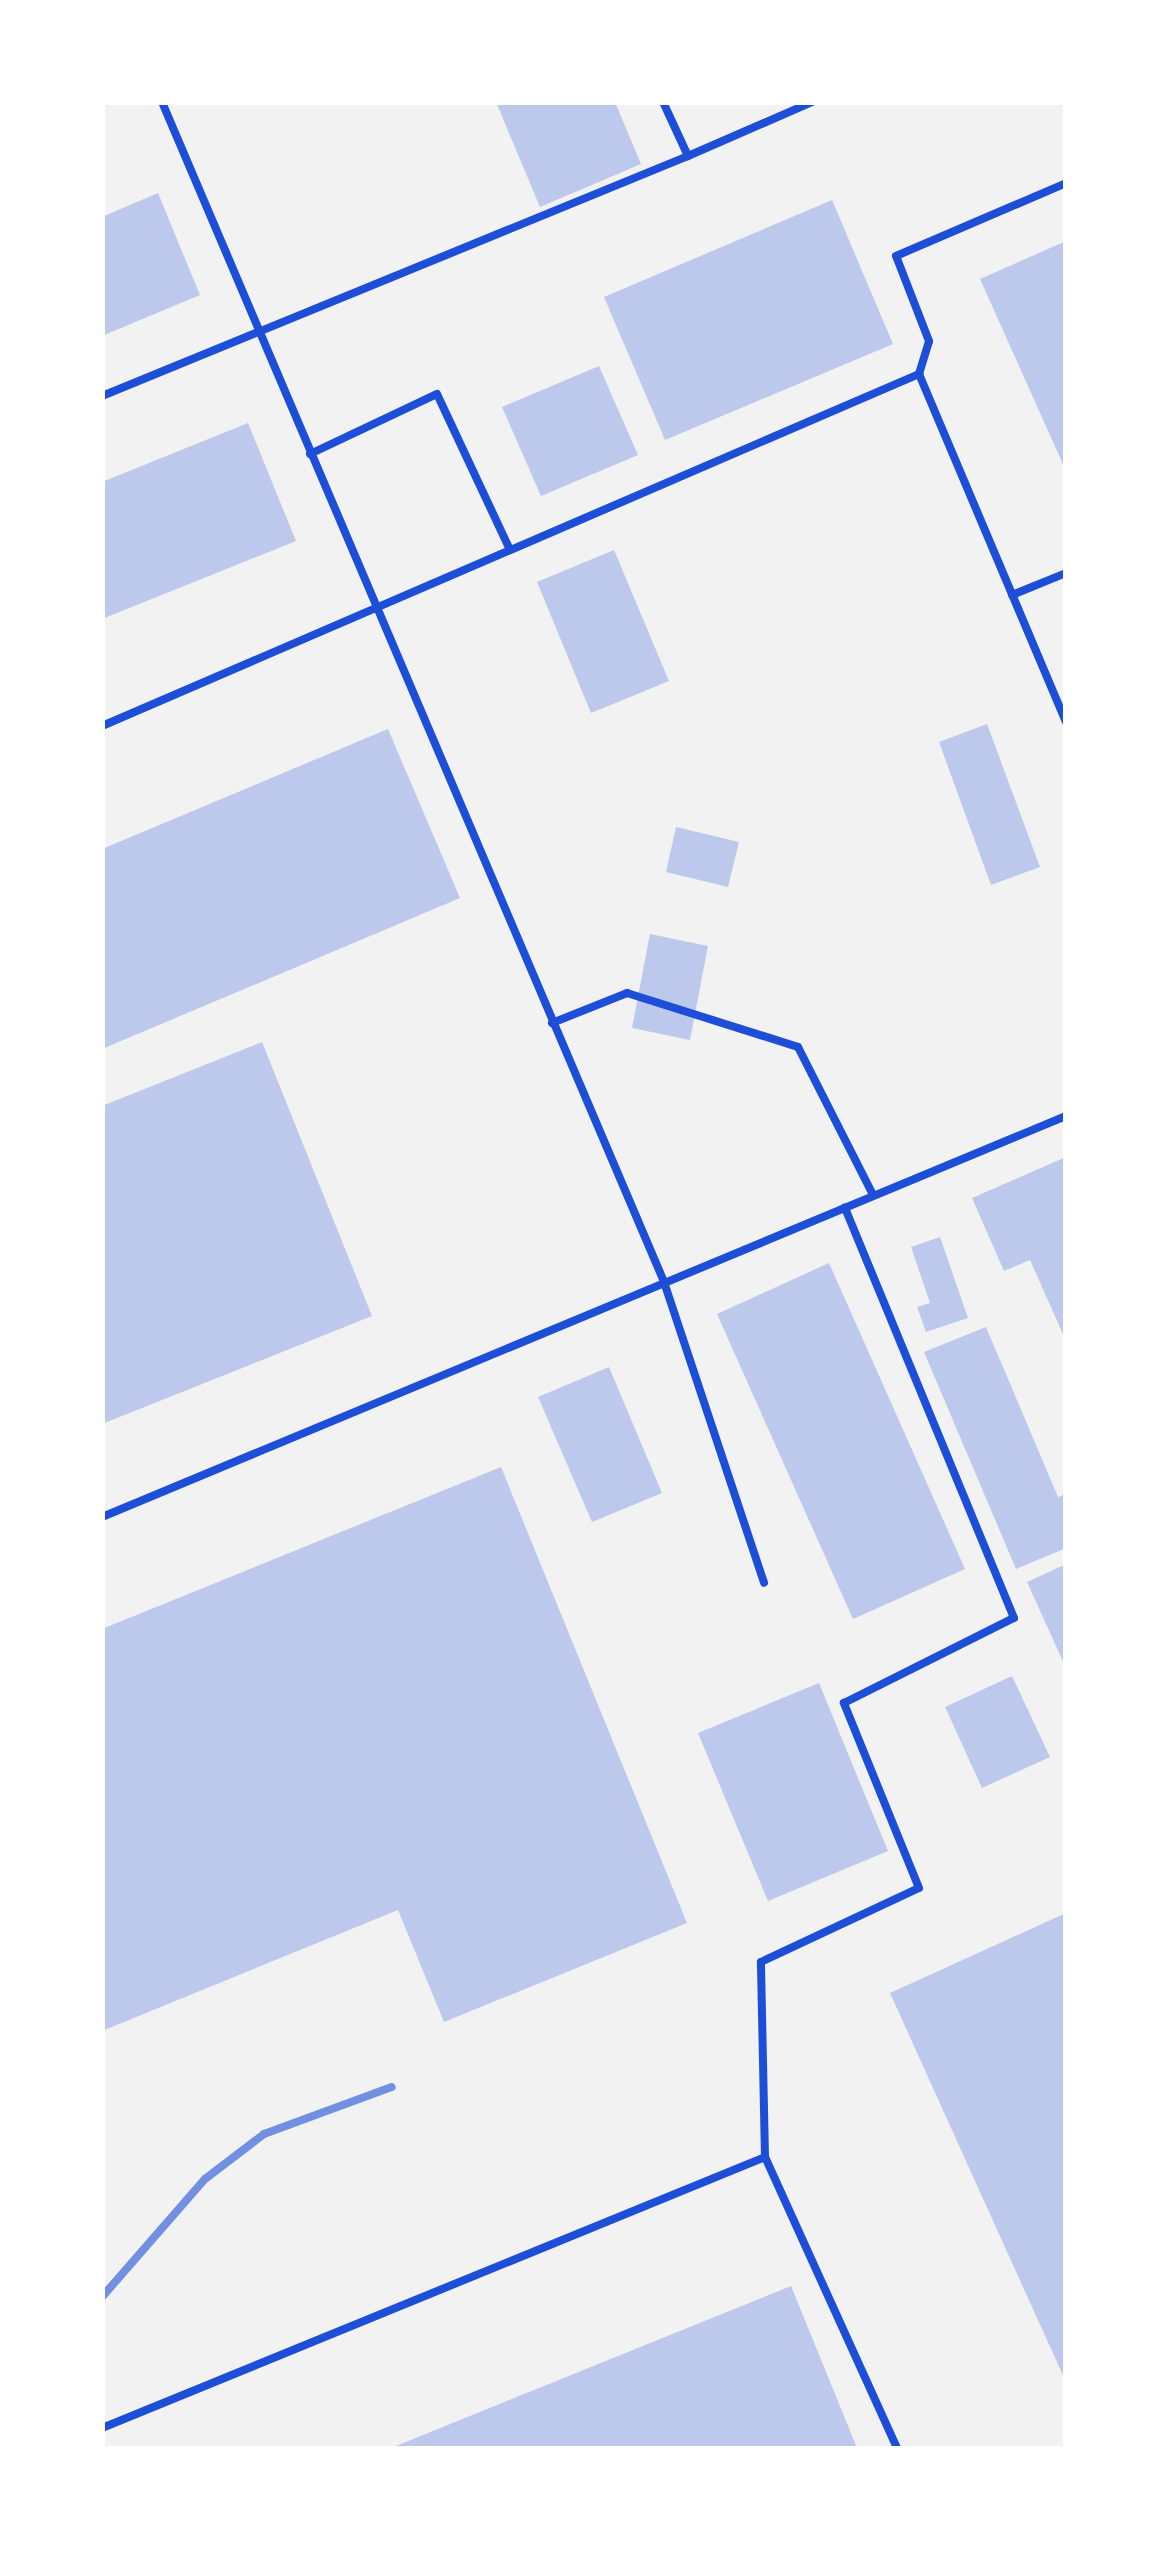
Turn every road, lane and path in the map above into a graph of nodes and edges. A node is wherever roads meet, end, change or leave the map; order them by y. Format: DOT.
graph roads {
  1 [pos="162,102"];
  2 [pos="664,102"];
  3 [pos="812,102"];
  4 [pos="688,156"];
  5 [pos="1066,183"];
  6 [pos="260,332"];
  7 [pos="920,374"];
  8 [pos="102,396"];
  9 [pos="310,454"];
  10 [pos="510,550"];
  11 [pos="1066,573"];
  12 [pos="1012,595"];
  13 [pos="374,610"];
  14 [pos="1066,722"];
  15 [pos="102,726"];
  16 [pos="552,1023"];
  17 [pos="1066,1116"];
  18 [pos="873,1195"];
  19 [pos="845,1207"];
  20 [pos="664,1282"];
  21 [pos="102,1517"];
  22 [pos="764,1583"];
  23 [pos="765,2157"];
  24 [pos="102,2428"];
  25 [pos="897,2448"];
  1 -- 6 [label="lane"];
  2 -- 4 [label="lane"];
  3 -- 4 [label="lane"];
  4 -- 6 [label="lane"];
  5 -- 7 [label="lane"];
  6 -- 8 [label="lane"];
  6 -- 9 [label="lane"];
  7 -- 10 [label="lane"];
  7 -- 12 [label="lane"];
  9 -- 10 [label="lane"];
  9 -- 13 [label="lane"];
  10 -- 13 [label="lane"];
  11 -- 12 [label="lane"];
  12 -- 14 [label="lane"];
  13 -- 15 [label="lane"];
  13 -- 16 [label="lane"];
  16 -- 18 [label="lane"];
  16 -- 20 [label="lane"];
  17 -- 18 [label="lane"];
  18 -- 19 [label="lane"];
  19 -- 20 [label="lane"];
  19 -- 23 [label="lane"];
  20 -- 21 [label="lane"];
  20 -- 22 [label="lane"];
  23 -- 24 [label="lane"];
  23 -- 25 [label="lane"];
}
